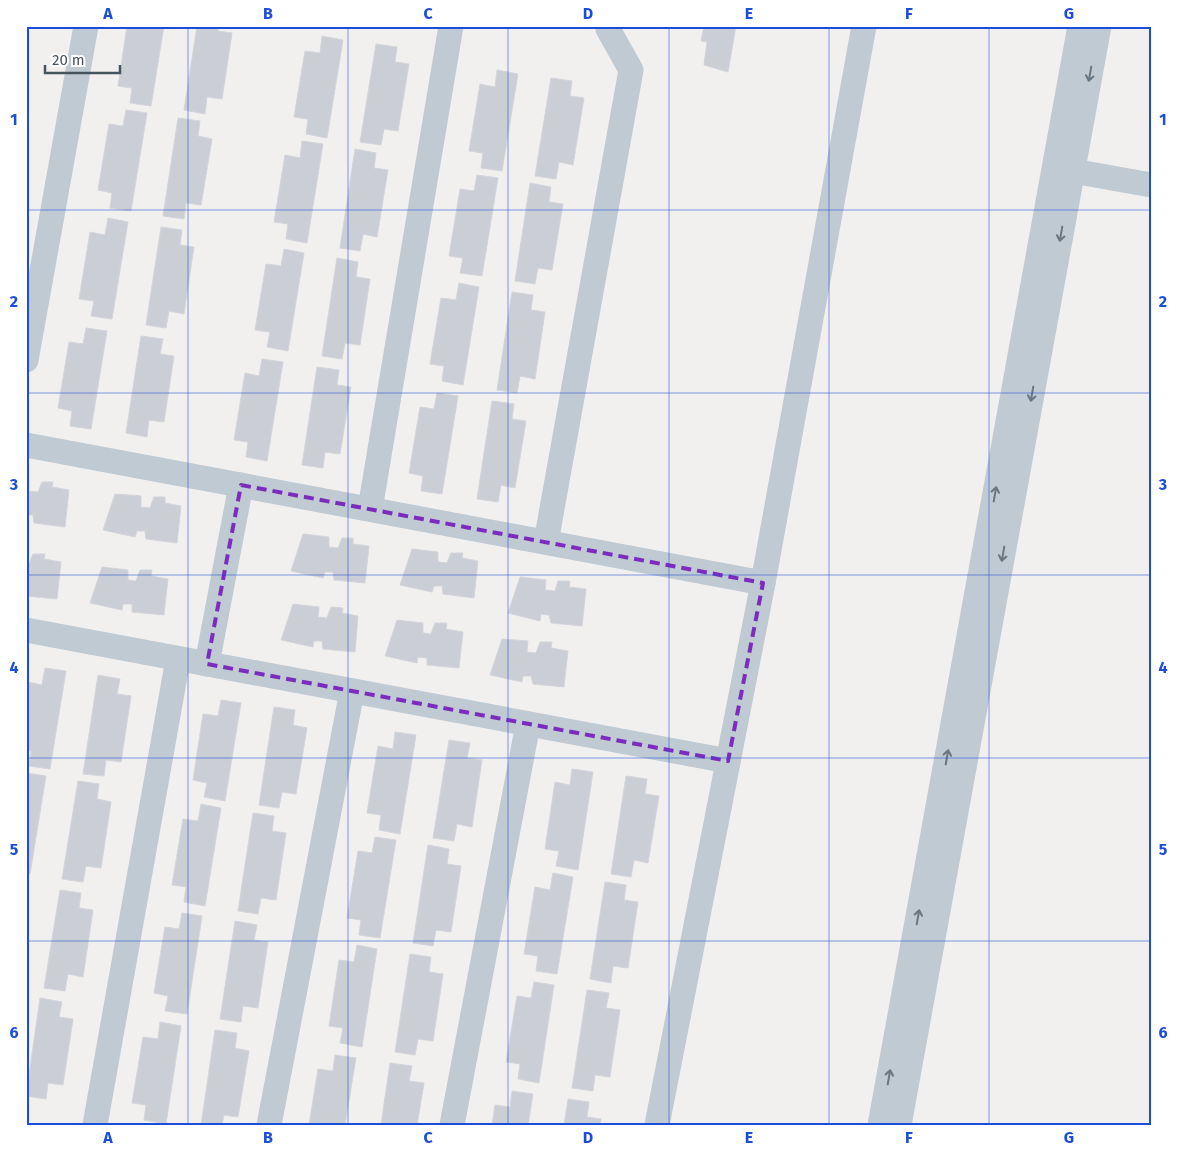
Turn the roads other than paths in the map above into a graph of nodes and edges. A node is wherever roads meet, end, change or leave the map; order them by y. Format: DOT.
graph roads {
  1 [pos="86,26"];
  2 [pos="451,26"];
  3 [pos="864,26"];
  4 [pos="1080,26"];
  5 [pos="1099,26"];
  6 [pos="602,27"];
  7 [pos="1073,171"];
  8 [pos="1151,185"];
  9 [pos="26,360"];
  10 [pos="26,445"];
  11 [pos="241,485"];
  12 [pos="370,509"];
  13 [pos="546,542"];
  14 [pos="763,583"];
  15 [pos="26,630"];
  16 [pos="178,659"];
  17 [pos="207,664"];
  18 [pos="352,691"];
  19 [pos="528,724"];
  20 [pos="728,761"];
  21 [pos="95,1125"];
  22 [pos="269,1125"];
  23 [pos="452,1125"];
  24 [pos="657,1125"];
  25 [pos="880,1125"];
  26 [pos="899,1125"];
  1 -- 9 [label="street"];
  2 -- 12 [label="street"];
  3 -- 14 [label="street"];
  25 -- 4 [label="street, one-way"];
  5 -- 7 [label="street, one-way"];
  6 -- 13 [label="street"];
  7 -- 8 [label="street"];
  7 -- 26 [label="street, one-way"];
  10 -- 11 [label="street"];
  11 -- 12 [label="street"];
  11 -- 17 [label="street"];
  12 -- 13 [label="street"];
  13 -- 14 [label="street"];
  14 -- 20 [label="street"];
  15 -- 16 [label="street"];
  16 -- 17 [label="street"];
  16 -- 21 [label="street"];
  17 -- 18 [label="street"];
  18 -- 19 [label="street"];
  18 -- 22 [label="street"];
  19 -- 20 [label="street"];
  19 -- 23 [label="street"];
  20 -- 24 [label="street"];
}
